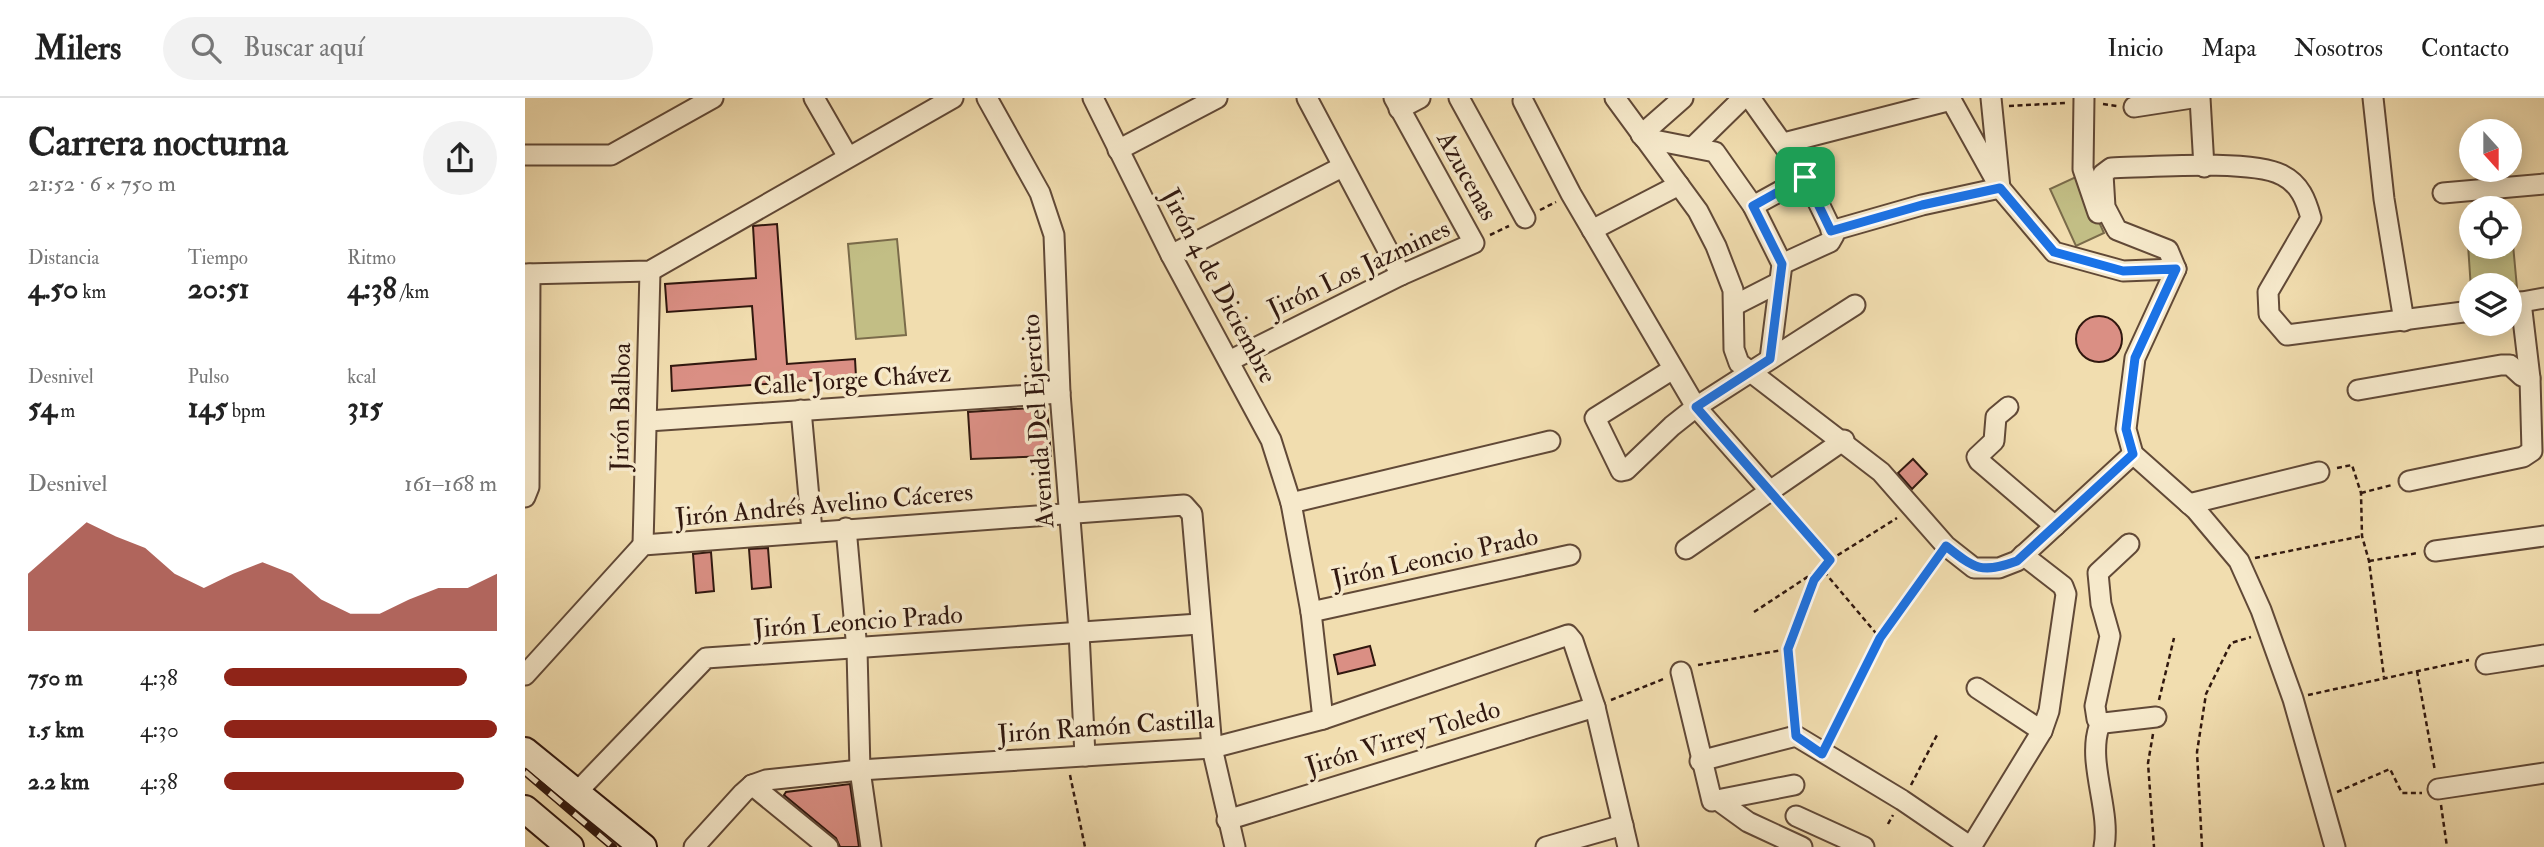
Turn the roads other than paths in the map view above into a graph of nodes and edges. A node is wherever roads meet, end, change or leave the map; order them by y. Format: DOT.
graph roads {
  1 [pos="713,98"];
  2 [pos="814,98"];
  3 [pos="953,98"];
  4 [pos="987,98"];
  5 [pos="1093,98"];
  6 [pos="1217,98"];
  7 [pos="1307,98"];
  8 [pos="1420,98"];
  9 [pos="1459,98"];
  10 [pos="1615,98"];
  11 [pos="1683,98"];
  12 [pos="1743,98"];
  13 [pos="1751,98"];
  14 [pos="2192,98"];
  15 [pos="2200,98"];
  16 [pos="2373,98"];
  17 [pos="1951,99"];
  18 [pos="2084,100"];
  19 [pos="1523,101"];
  20 [pos="1991,102"];
  21 [pos="1396,104"];
  22 [pos="2134,107"];
  23 [pos="1642,136"];
  24 [pos="1784,143"];
  25 [pos="1693,147"];
  26 [pos="1118,150"];
  27 [pos="525,155"];
  28 [pos="848,157"];
  29 [pos="1342,167"];
  30 [pos="2204,167"];
  31 [pos="1805,177"];
  32 [pos="2544,184"];
  33 [pos="1679,185"];
  34 [pos="2000,188"];
  35 [pos="2443,193"];
  36 [pos="1753,206"];
  37 [pos="1525,218"];
  38 [pos="1592,230"];
  39 [pos="2117,230"];
  40 [pos="1831,231"];
  41 [pos="1475,243"];
  42 [pos="1171,255"];
  43 [pos="2176,269"];
  44 [pos="650,271"];
  45 [pos="527,274"];
  46 [pos="1780,274"];
  47 [pos="1401,275"];
  48 [pos="2544,299"];
  49 [pos="2522,302"];
  50 [pos="1855,304"];
  51 [pos="1735,305"];
  52 [pos="2459,312"];
  53 [pos="2404,321"];
  54 [pos="2522,336"];
  55 [pos="1770,359"];
  56 [pos="1229,361"];
  57 [pos="1673,369"];
  58 [pos="1750,372"];
  59 [pos="2530,378"];
  60 [pos="2358,390"];
  61 [pos="1060,393"];
  62 [pos="1696,407"];
  63 [pos="2008,407"];
  64 [pos="801,410"];
  65 [pos="648,421"];
  66 [pos="1844,440"];
  67 [pos="1550,441"];
  68 [pos="2133,454"];
  69 [pos="2319,472"];
  70 [pos="2409,481"];
  71 [pos="1770,491"];
  72 [pos="525,497"];
  73 [pos="1291,503"];
  74 [pos="2189,504"];
  75 [pos="1069,512"];
  76 [pos="2055,526"];
  77 [pos="846,528"];
  78 [pos="812,531"];
  79 [pos="2544,536"];
  80 [pos="2129,544"];
  81 [pos="643,545"];
  82 [pos="1686,549"];
  83 [pos="2435,551"];
  84 [pos="1570,555"];
  85 [pos="2023,555"];
  86 [pos="1311,612"];
  87 [pos="1199,624"];
  88 [pos="1079,632"];
  89 [pos="857,650"];
  90 [pos="2544,655"];
  91 [pos="2486,664"];
  92 [pos="1681,672"];
  93 [pos="525,675"];
  94 [pos="1977,688"];
  95 [pos="1595,707"];
  96 [pos="2156,717"];
  97 [pos="1323,719"];
  98 [pos="2104,723"];
  99 [pos="2042,731"];
  100 [pos="1212,748"];
  101 [pos="525,751"];
  102 [pos="1084,756"];
  103 [pos="1700,761"];
  104 [pos="860,770"];
  105 [pos="2544,773"];
  106 [pos="752,785"];
  107 [pos="1794,785"];
  108 [pos="2438,789"];
  109 [pos="577,792"];
  110 [pos="1719,801"];
  111 [pos="525,809"];
  112 [pos="1796,816"];
  113 [pos="1227,820"];
  114 [pos="1623,825"];
  115 [pos="568,846"];
  116 [pos="643,847"];
  117 [pos="694,847"];
  118 [pos="828,847"];
  119 [pos="871,847"];
  120 [pos="1235,847"];
  121 [pos="1546,847"];
  122 [pos="1628,847"];
  123 [pos="1802,847"];
  124 [pos="1864,847"];
  125 [pos="1971,847"];
  126 [pos="2104,847"];
  127 [pos="2335,847"];
  1 -- 27 [label="street"];
  2 -- 28 [label="street"];
  3 -- 28 [label="street"];
  4 -- 61 [label="street, Avenida Del Ejercito"];
  5 -- 26 [label="street, Jirón 4 de Diciembre"];
  6 -- 26 [label="street"];
  7 -- 29 [label="street"];
  8 -- 21 [label="street"];
  9 -- 37 [label="street"];
  10 -- 23 [label="street"];
  11 -- 23 [label="street"];
  12 -- 25 [label="street"];
  13 -- 24 [label="street"];
  14 -- 22 [label="street"];
  15 -- 30 [label="street"];
  16 -- 53 [label="street"];
  17 -- 24 [label="street"];
  17 -- 34 [label="street"];
  18 -- 39 [label="street"];
  19 -- 38 [label="street"];
  20 -- 34 [label="street"];
  21 -- 41 [label="street, Azucenas"];
  23 -- 25 [label="street"];
  23 -- 33 [label="street"];
  24 -- 31 [label="street"];
  25 -- 36 [label="street"];
  26 -- 42 [label="street, Jirón 4 de Diciembre"];
  28 -- 44 [label="street"];
  29 -- 42 [label="street"];
  29 -- 47 [label="street"];
  30 -- 39 [label="street"];
  30 -- 53 [label="street"];
  31 -- 36 [label="street"];
  31 -- 40 [label="street"];
  32 -- 35 [label="street"];
  33 -- 38 [label="street"];
  33 -- 51 [label="street"];
  34 -- 40 [label="street"];
  34 -- 43 [label="street"];
  36 -- 46 [label="street"];
  38 -- 57 [label="street"];
  39 -- 43 [label="street"];
  40 -- 46 [label="street"];
  41 -- 47 [label="street, Jirón Los Jazmines"];
  42 -- 56 [label="street, Jirón 4 de Diciembre"];
  43 -- 68 [label="street"];
  44 -- 45 [label="street"];
  44 -- 65 [label="street, Jirón Balboa"];
  45 -- 72 [label="street"];
  46 -- 51 [label="street"];
  46 -- 55 [label="street"];
  47 -- 56 [label="street, Jirón Los Jazmines"];
  48 -- 49 [label="street"];
  50 -- 55 [label="street"];
  51 -- 58 [label="street"];
  52 -- 53 [label="street"];
  54 -- 59 [label="street"];
  55 -- 58 [label="street"];
  56 -- 73 [label="street, Jirón 4 de Diciembre"];
  57 -- 62 [label="street"];
  57 -- 62 [label="street"];
  58 -- 62 [label="street"];
  58 -- 66 [label="street"];
  59 -- 60 [label="street"];
  59 -- 70 [label="street"];
  61 -- 64 [label="street, Calle Jorge Chávez"];
  61 -- 75 [label="street, Avenida Del Ejercito"];
  62 -- 71 [label="street"];
  63 -- 76 [label="street"];
  64 -- 65 [label="street, Calle Jorge Chávez"];
  64 -- 78 [label="street"];
  65 -- 81 [label="street, Jirón Balboa"];
  66 -- 71 [label="street"];
  66 -- 85 [label="street"];
  67 -- 73 [label="street"];
  68 -- 74 [label="street"];
  68 -- 76 [label="street"];
  69 -- 74 [label="street"];
  71 -- 82 [label="street"];
  73 -- 86 [label="street, Jirón 4 de Diciembre"];
  74 -- 127 [label="street"];
  75 -- 77 [label="street, Jirón Andrés Avelino Cáceres"];
  75 -- 87 [label="street, Jirón Andrés Avelino Cáceres"];
  75 -- 88 [label="street, Avenida Del Ejercito"];
  76 -- 85 [label="street"];
  77 -- 78 [label="street, Jirón Andrés Avelino Cáceres"];
  77 -- 89 [label="street"];
  78 -- 81 [label="street, Jirón Andrés Avelino Cáceres"];
  79 -- 83 [label="street"];
  80 -- 98 [label="street"];
  81 -- 93 [label="street, Jirón Andrés Avelino Cáceres"];
  84 -- 86 [label="street, Jirón Leoncio Prado"];
  85 -- 99 [label="street"];
  86 -- 97 [label="street, Jirón 4 de Diciembre"];
  87 -- 88 [label="street, Jirón Leoncio Prado"];
  87 -- 100 [label="street"];
  88 -- 89 [label="street, Jirón Leoncio Prado"];
  88 -- 102 [label="street, Avenida Del Ejercito"];
  89 -- 104 [label="street"];
  89 -- 109 [label="street, Jirón Leoncio Prado"];
  90 -- 91 [label="street"];
  92 -- 103 [label="street"];
  94 -- 99 [label="street"];
  95 -- 97 [label="street, Jirón Ramón Castilla"];
  95 -- 113 [label="street, Jirón Virrey Toledo"];
  95 -- 114 [label="street"];
  96 -- 98 [label="street"];
  97 -- 100 [label="street, Jirón Ramón Castilla"];
  98 -- 126 [label="street"];
  99 -- 125 [label="street"];
  100 -- 102 [label="street, Jirón Ramón Castilla"];
  100 -- 113 [label="street"];
  101 -- 109 [label="street"];
  102 -- 104 [label="street, Jirón Ramón Castilla"];
  103 -- 110 [label="street"];
  103 -- 125 [label="street"];
  104 -- 106 [label="street, Jirón Ramón Castilla"];
  104 -- 119 [label="street"];
  105 -- 108 [label="street"];
  106 -- 117 [label="street"];
  106 -- 118 [label="street"];
  107 -- 110 [label="street"];
  109 -- 116 [label="street"];
  110 -- 123 [label="street"];
  111 -- 115 [label="street"];
  112 -- 124 [label="street"];
  113 -- 120 [label="street"];
  114 -- 121 [label="street"];
  114 -- 122 [label="street"];
}
